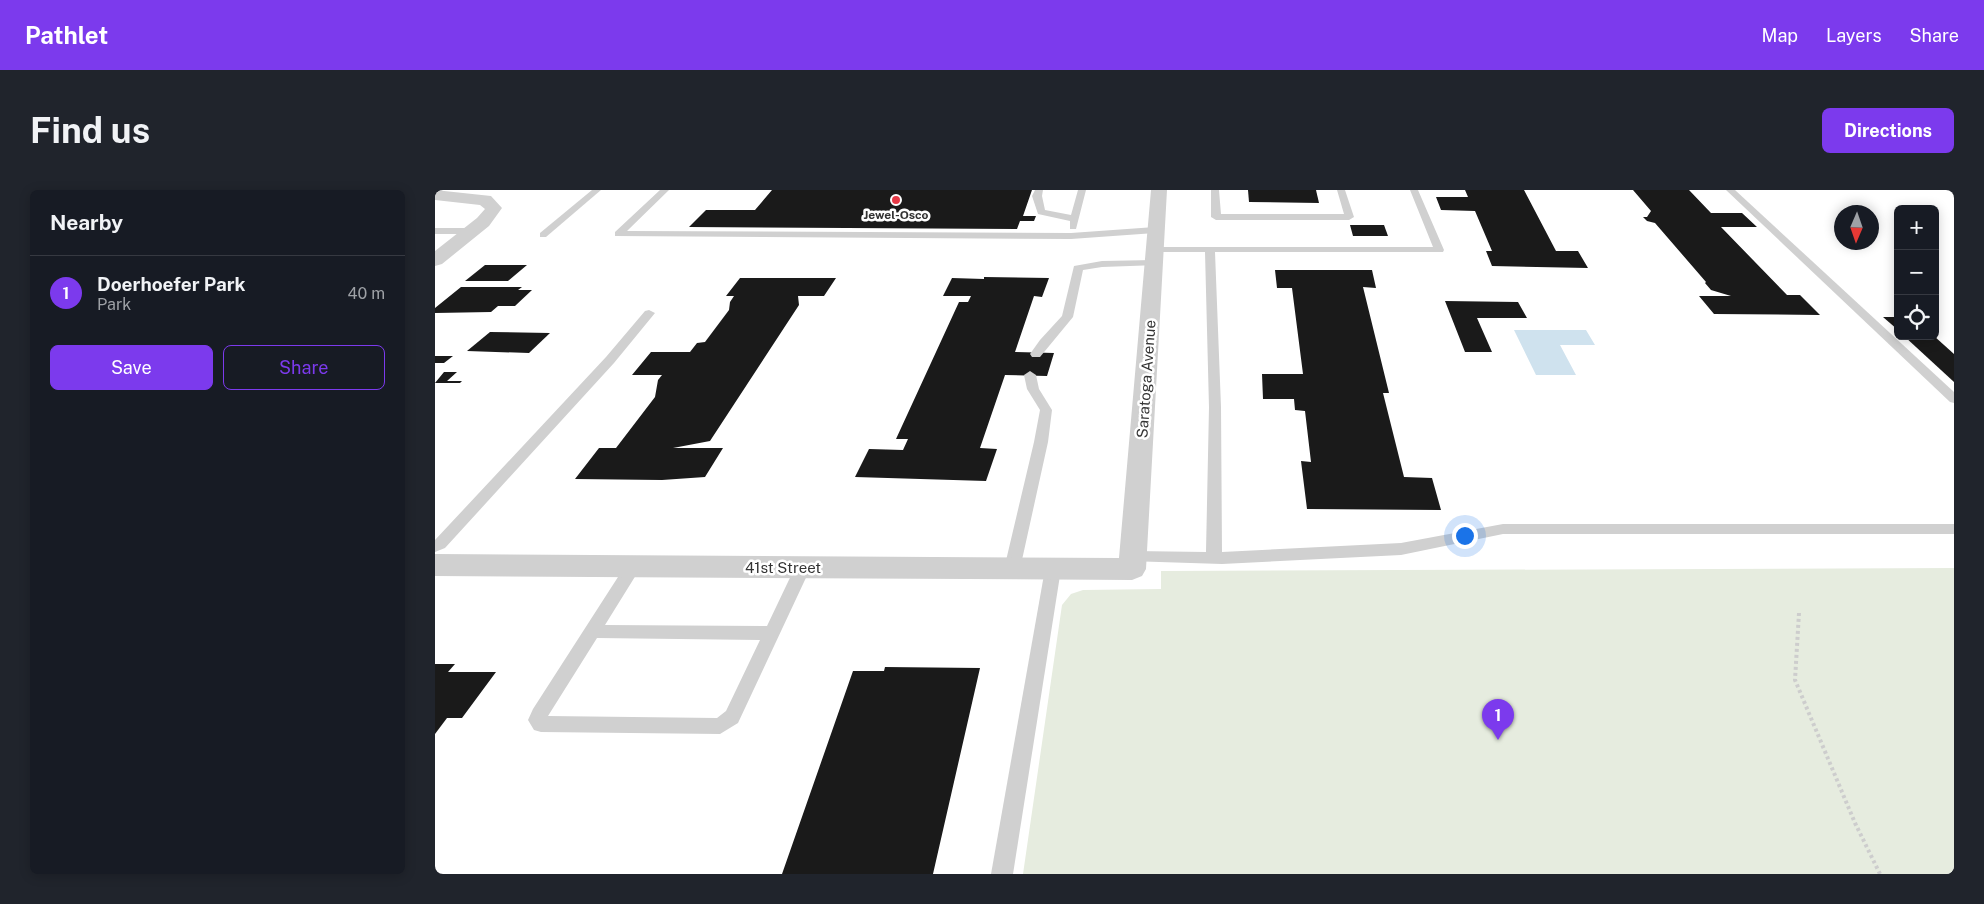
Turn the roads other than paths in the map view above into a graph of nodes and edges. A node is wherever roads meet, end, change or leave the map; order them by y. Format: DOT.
graph roads {
  1 [pos="597,190"];
  2 [pos="665,190"];
  3 [pos="1039,190"];
  4 [pos="1082,190"];
  5 [pos="1159,190"];
  6 [pos="1215,190"];
  7 [pos="1341,190"];
  8 [pos="1415,190"];
  9 [pos="1730,190"];
  10 [pos="446,194"];
  11 [pos="1075,219"];
  12 [pos="435,231"];
  13 [pos="472,231"];
  14 [pos="543,235"];
  15 [pos="1071,236"];
  16 [pos="1155,247"];
  17 [pos="1210,249"];
  18 [pos="435,260"];
  19 [pos="649,313"];
  20 [pos="1036,354"];
  21 [pos="1030,375"];
  22 [pos="1954,398"];
  23 [pos="1954,529"];
  24 [pos="435,547"];
  25 [pos="1214,558"];
  26 [pos="1132,563"];
  27 [pos="435,565"];
  28 [pos="633,566"];
  29 [pos="803,567"];
  30 [pos="1012,568"];
  31 [pos="1053,569"];
  32 [pos="592,631"];
  33 [pos="772,634"];
  34 [pos="1002,874"];
  1 -- 14 [label="lane"];
  2 -- 15 [label="lane"];
  3 -- 11 [label="lane"];
  4 -- 11 [label="lane"];
  5 -- 16 [label="street, Saratoga Avenue"];
  6 -- 7 [label="lane"];
  8 -- 17 [label="lane"];
  9 -- 22 [label="lane"];
  10 -- 13 [label="street"];
  11 -- 15 [label="lane"];
  12 -- 13 [label="lane"];
  13 -- 18 [label="street"];
  15 -- 16 [label="lane"];
  16 -- 17 [label="lane"];
  16 -- 20 [label="lane"];
  16 -- 26 [label="street, Saratoga Avenue"];
  17 -- 25 [label="lane"];
  19 -- 24 [label="lane"];
  21 -- 30 [label="lane"];
  23 -- 25 [label="lane"];
  25 -- 26 [label="lane"];
  26 -- 31 [label="street, 41st Street"];
  27 -- 28 [label="street, 41st Street"];
  28 -- 29 [label="street, 41st Street"];
  28 -- 32 [label="lane"];
  29 -- 30 [label="street, 41st Street"];
  29 -- 33 [label="lane"];
  30 -- 31 [label="street, 41st Street"];
  31 -- 34 [label="lane"];
  32 -- 33 [label="lane"];
  32 -- 33 [label="lane"];
}
